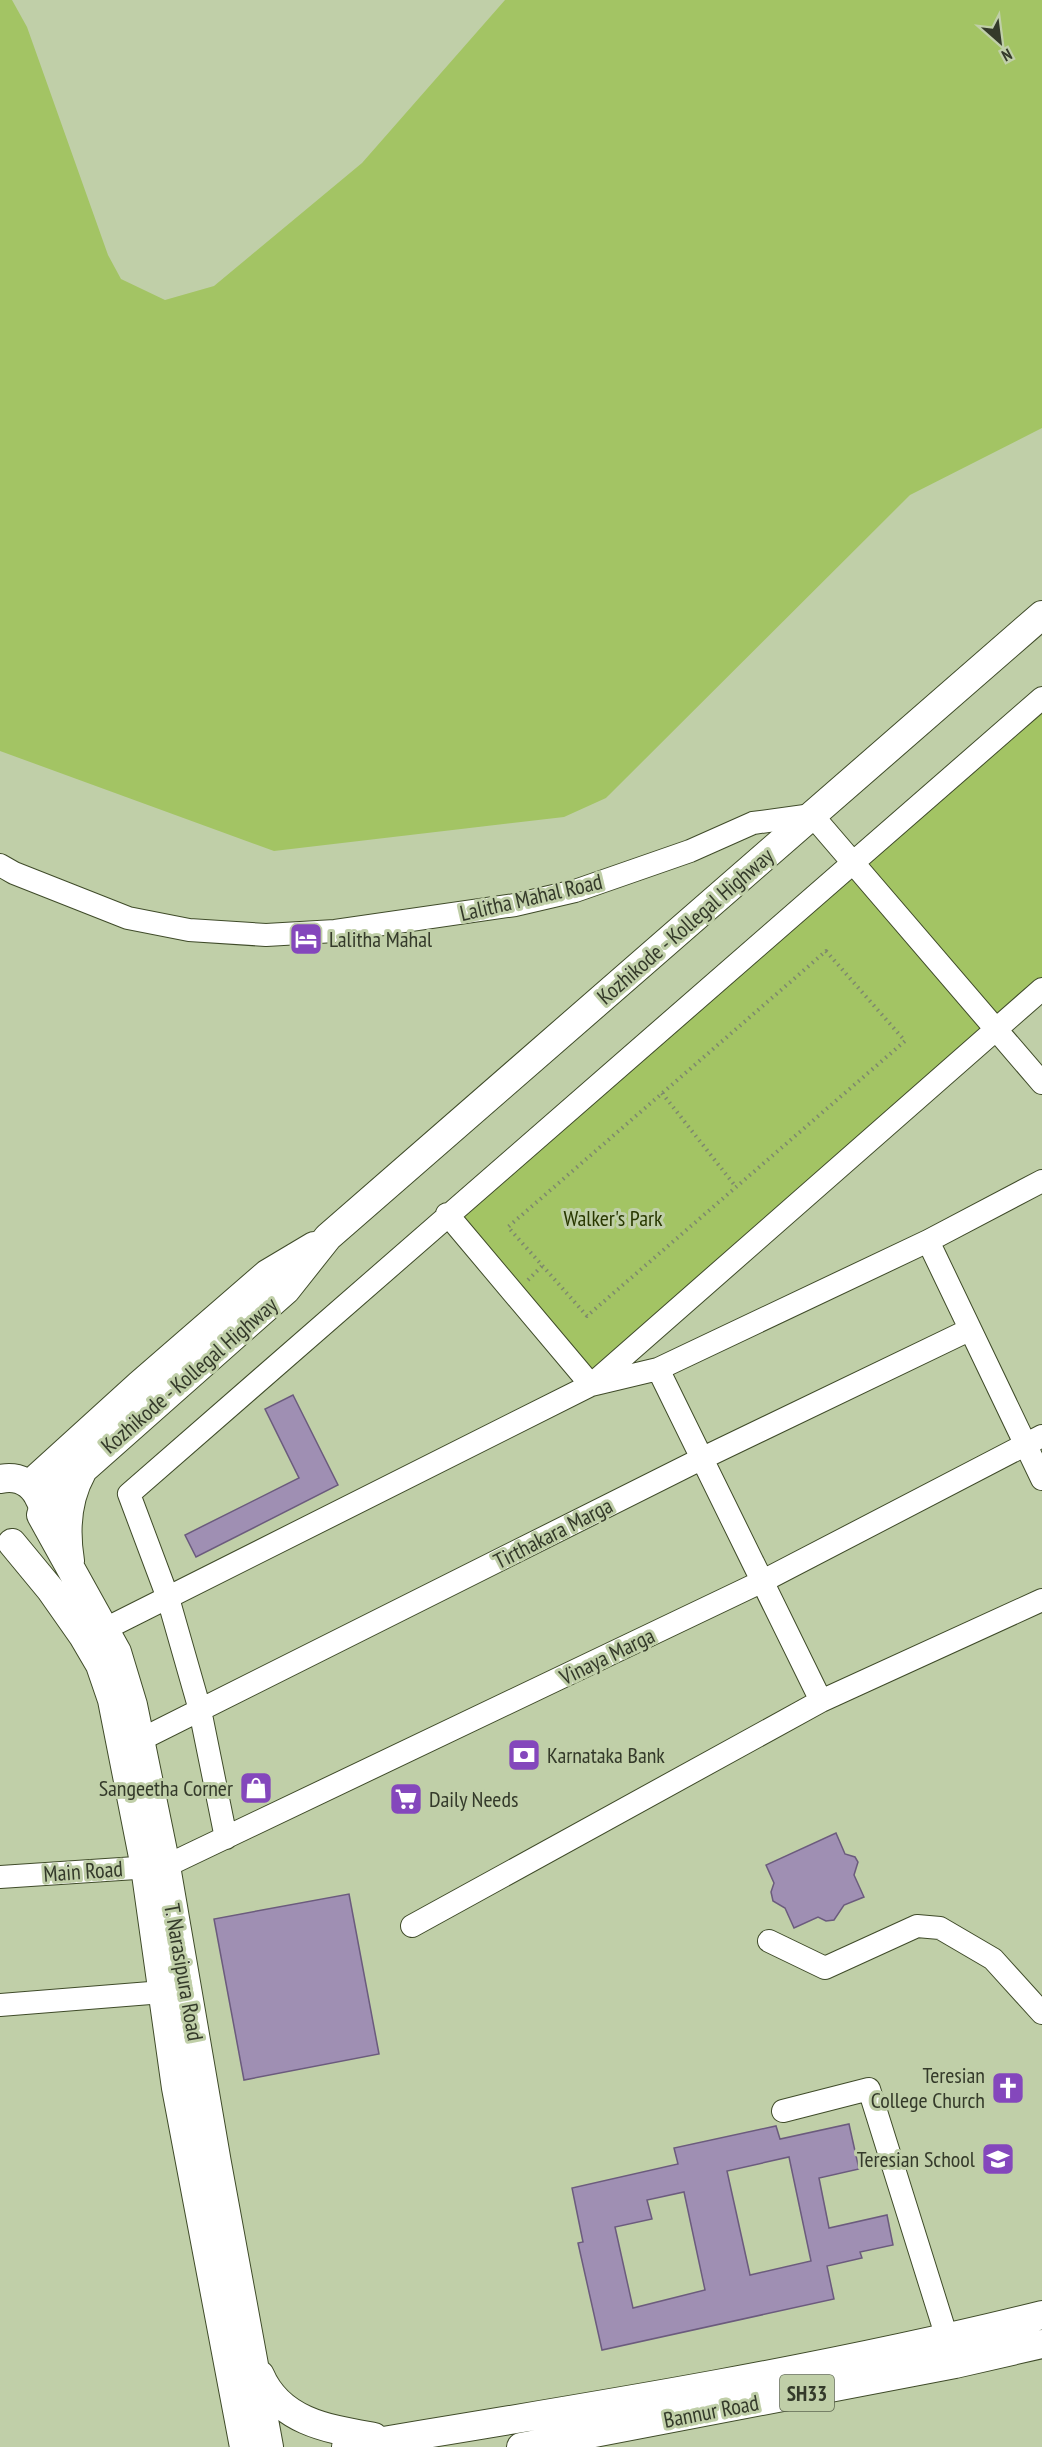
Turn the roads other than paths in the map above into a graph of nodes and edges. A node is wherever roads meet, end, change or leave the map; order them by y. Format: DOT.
graph roads {
  1 [pos="1042,615"];
  2 [pos="1042,698"];
  3 [pos="812,815"];
  4 [pos="853,863"];
  5 [pos="0,865"];
  6 [pos="1042,989"];
  7 [pos="994,1030"];
  8 [pos="1042,1083"];
  9 [pos="1042,1181"];
  10 [pos="447,1214"];
  11 [pos="328,1237"];
  12 [pos="928,1241"];
  13 [pos="969,1330"];
  14 [pos="658,1369"];
  15 [pos="591,1385"];
  16 [pos="88,1430"];
  17 [pos="1033,1440"];
  18 [pos="703,1458"];
  19 [pos="0,1467"];
  20 [pos="85,1467"];
  21 [pos="0,1479"];
  22 [pos="1042,1479"];
  23 [pos="38,1502"];
  24 [pos="6,1542"];
  25 [pos="72,1572"];
  26 [pos="763,1581"];
  27 [pos="168,1598"];
  28 [pos="1042,1600"];
  29 [pos="105,1629"];
  30 [pos="821,1701"];
  31 [pos="200,1710"];
  32 [pos="140,1740"];
  33 [pos="226,1838"];
  34 [pos="156,1867"];
  35 [pos="0,1877"];
  36 [pos="412,1926"];
  37 [pos="769,1941"];
  38 [pos="163,1992"];
  39 [pos="0,2005"];
  40 [pos="1042,2013"];
  41 [pos="783,2111"];
  42 [pos="1042,2315"];
  43 [pos="947,2338"];
  44 [pos="1042,2344"];
  45 [pos="252,2354"];
  46 [pos="230,2372"];
  47 [pos="390,2440"];
  48 [pos="574,2443"];
  49 [pos="229,2447"];
  50 [pos="244,2447"];
  51 [pos="269,2447"];
  52 [pos="346,2447"];
  53 [pos="521,2447"];
  1 -- 3 [label="main road, Kozhikode - Kollegal Highway"];
  2 -- 4 [label="street"];
  3 -- 4 [label="street"];
  3 -- 5 [label="street, Lalitha Mahal Road"];
  3 -- 11 [label="main road, Kozhikode - Kollegal Highway"];
  4 -- 7 [label="street"];
  4 -- 10 [label="street"];
  6 -- 7 [label="street"];
  7 -- 8 [label="street"];
  7 -- 15 [label="street"];
  9 -- 12 [label="street"];
  10 -- 15 [label="street"];
  10 -- 27 [label="street"];
  11 -- 16 [label="main road, Kozhikode - Kollegal Highway"];
  11 -- 20 [label="main road, Kozhikode - Kollegal Highway"];
  12 -- 13 [label="street"];
  12 -- 14 [label="street"];
  13 -- 17 [label="street"];
  13 -- 18 [label="street, Tirthakara Marga"];
  14 -- 15 [label="street"];
  14 -- 18 [label="street"];
  15 -- 27 [label="street"];
  16 -- 19 [label="main road"];
  16 -- 23 [label="main road, Kozhikode - Kollegal Highway"];
  17 -- 22 [label="street"];
  17 -- 26 [label="street, Vinaya Marga"];
  18 -- 26 [label="street"];
  18 -- 31 [label="street, Tirthakara Marga"];
  20 -- 23 [label="main road, Kozhikode - Kollegal Highway"];
  20 -- 25 [label="main road"];
  21 -- 23 [label="main road"];
  23 -- 24 [label="main road"];
  23 -- 25 [label="main road, T. Narasipura Road"];
  24 -- 34 [label="main road, T. Narasipura Road"];
  25 -- 29 [label="main road, T. Narasipura Road"];
  26 -- 30 [label="street"];
  26 -- 33 [label="street, Vinaya Marga"];
  27 -- 29 [label="street"];
  27 -- 31 [label="street"];
  28 -- 30 [label="street"];
  29 -- 32 [label="main road, T. Narasipura Road"];
  30 -- 36 [label="street"];
  31 -- 32 [label="street, Tirthakara Marga"];
  31 -- 33 [label="street"];
  32 -- 34 [label="main road, T. Narasipura Road"];
  33 -- 34 [label="street, Vinaya Marga"];
  34 -- 35 [label="street, Main Road"];
  34 -- 38 [label="main road, T. Narasipura Road"];
  34 -- 45 [label="main road, T. Narasipura Road"];
  37 -- 40 [label="street"];
  38 -- 39 [label="street"];
  38 -- 46 [label="main road, T. Narasipura Road"];
  41 -- 43 [label="street"];
  42 -- 43 [label="main road"];
  43 -- 47 [label="main road"];
  44 -- 48 [label="main road, Bannur Road / SH33"];
  45 -- 47 [label="main road"];
  45 -- 51 [label="main road, T. Narasipura Road"];
  46 -- 49 [label="main road"];
  46 -- 50 [label="main road, T. Narasipura Road"];
  47 -- 52 [label="main road"];
  48 -- 53 [label="main road, Bannur Road / SH33"];
}
